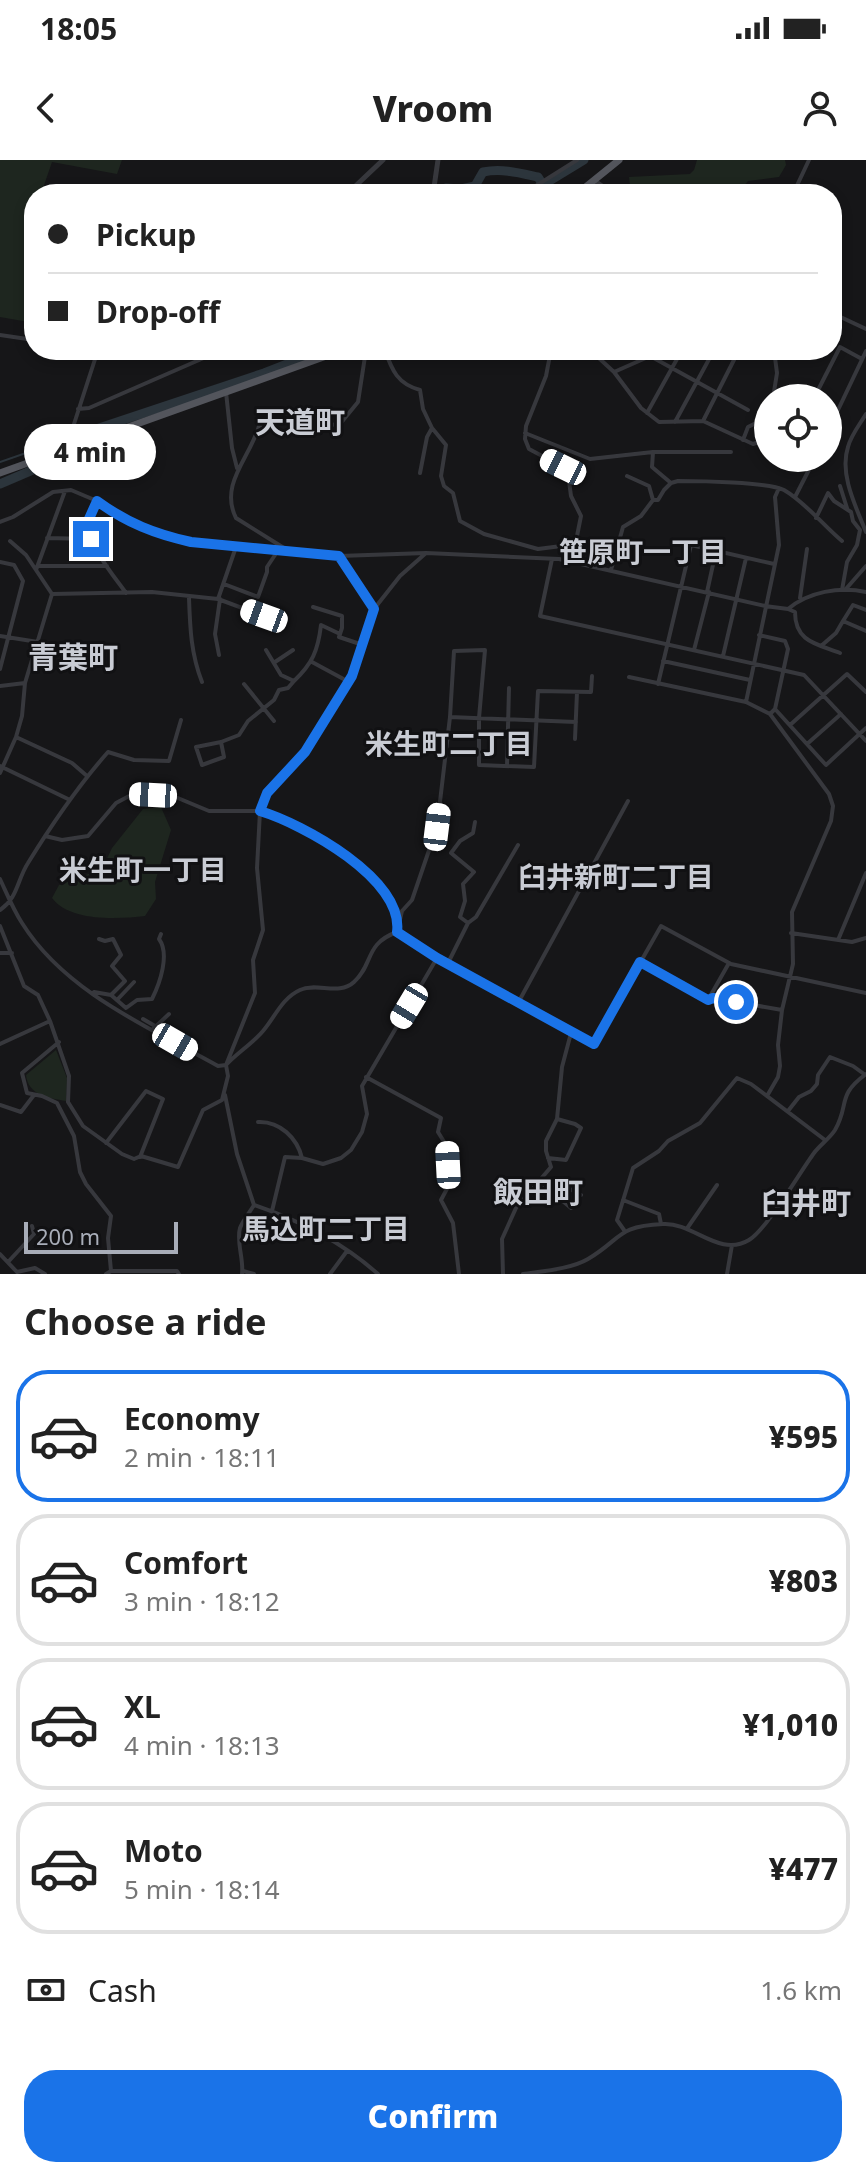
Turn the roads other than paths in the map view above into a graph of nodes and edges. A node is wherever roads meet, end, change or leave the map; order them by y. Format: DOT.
graph roads {
  1 [pos="383,160"];
  2 [pos="438,160"];
  3 [pos="577,160"];
  4 [pos="619,160"];
  5 [pos="809,160"];
  6 [pos="594,180"];
  7 [pos="358,184"];
  8 [pos="434,184"];
  9 [pos="538,184"];
  10 [pos="589,184"];
  11 [pos="600,184"];
  12 [pos="798,184"];
  13 [pos="842,318"];
  14 [pos="866,329"];
  15 [pos="0,335"];
  16 [pos="24,339"];
  17 [pos="842,348"];
  18 [pos="866,351"];
  19 [pos="862,359"];
  20 [pos="95,360"];
  21 [pos="199,360"];
  22 [pos="315,360"];
  23 [pos="364,360"];
  24 [pos="388,360"];
  25 [pos="549,360"];
  26 [pos="601,360"];
  27 [pos="641,360"];
  28 [pos="657,360"];
  29 [pos="676,360"];
  30 [pos="708,360"];
  31 [pos="734,360"];
  32 [pos="775,360"];
  33 [pos="833,360"];
  34 [pos="672,368"];
  35 [pos="614,372"];
  36 [pos="696,382"];
  37 [pos="775,384"];
  38 [pos="821,384"];
  39 [pos="226,392"];
  40 [pos="718,394"];
  41 [pos="842,401"];
  42 [pos="78,409"];
  43 [pos="748,410"];
  44 [pos="647,413"];
  45 [pos="866,414"];
  46 [pos="703,421"];
  47 [pos="675,422"];
  48 [pos="754,424"];
  49 [pos="432,428"];
  50 [pos="525,433"];
  51 [pos="743,440"];
  52 [pos="754,444"];
  53 [pos="69,449"];
  54 [pos="653,452"];
  55 [pos="731,452"];
  56 [pos="237,468"];
  57 [pos="808,472"];
  58 [pos="0,473"];
  59 [pos="420,473"];
  60 [pos="627,476"];
  61 [pos="671,483"];
  62 [pos="840,486"];
  63 [pos="779,488"];
  64 [pos="65,491"];
  65 [pos="795,497"];
  66 [pos="653,500"];
  67 [pos="97,501"];
  68 [pos="847,508"];
  69 [pos="816,518"];
  70 [pos="0,522"];
  71 [pos="866,532"];
  72 [pos="47,538"];
  73 [pos="91,539"];
  74 [pos="10,541"];
  75 [pos="842,541"];
  76 [pos="237,544"];
  77 [pos="577,544"];
  78 [pos="283,549"];
  79 [pos="807,549"];
  80 [pos="716,551"];
  81 [pos="426,553"];
  82 [pos="339,556"];
  83 [pos="746,558"];
  84 [pos="552,559"];
  85 [pos="572,561"];
  86 [pos="0,562"];
  87 [pos="774,564"];
  88 [pos="107,566"];
  89 [pos="866,566"];
  90 [pos="37,568"];
  91 [pos="611,570"];
  92 [pos="224,584"];
  93 [pos="681,585"];
  94 [pos="844,590"];
  95 [pos="708,592"];
  96 [pos="866,592"];
  97 [pos="126,593"];
  98 [pos="52,594"];
  99 [pos="189,597"];
  100 [pos="219,599"];
  101 [pos="736,599"];
  102 [pos="800,599"];
  103 [pos="765,606"];
  104 [pos="313,607"];
  105 [pos="374,609"];
  106 [pos="788,609"];
  107 [pos="866,610"];
  108 [pos="843,621"];
  109 [pos="272,627"];
  110 [pos="866,631"];
  111 [pos="340,634"];
  112 [pos="759,635"];
  113 [pos="0,636"];
  114 [pos="9,636"];
  115 [pos="38,642"];
  116 [pos="668,643"];
  117 [pos="363,645"];
  118 [pos="821,646"];
  119 [pos="266,650"];
  120 [pos="293,650"];
  121 [pos="694,650"];
  122 [pos="840,653"];
  123 [pos="219,655"];
  124 [pos="723,656"];
  125 [pos="663,661"];
  126 [pos="274,662"];
  127 [pos="312,662"];
  128 [pos="753,664"];
  129 [pos="0,669"];
  130 [pos="783,670"];
  131 [pos="592,676"];
  132 [pos="629,677"];
  133 [pos="750,680"];
  134 [pos="294,681"];
  135 [pos="202,682"];
  136 [pos="349,682"];
  137 [pos="25,683"];
  138 [pos="244,684"];
  139 [pos="658,684"];
  140 [pos="0,686"];
  141 [pos="509,688"];
  142 [pos="577,692"];
  143 [pos="866,692"];
  144 [pos="824,694"];
  145 [pos="746,702"];
  146 [pos="264,708"];
  147 [pos="775,709"];
  148 [pos="770,714"];
  149 [pos="841,714"];
  150 [pos="450,717"];
  151 [pos="479,718"];
  152 [pos="181,720"];
  153 [pos="508,720"];
  154 [pos="274,721"];
  155 [pos="536,721"];
  156 [pos="576,722"];
  157 [pos="790,725"];
  158 [pos="866,728"];
  159 [pos="860,734"];
  160 [pos="16,737"];
  161 [pos="575,739"];
  162 [pos="866,741"];
  163 [pos="221,742"];
  164 [pos="807,744"];
  165 [pos="507,766"];
  166 [pos="1,769"];
  167 [pos="87,776"];
  168 [pos="70,800"];
  169 [pos="628,801"];
  170 [pos="260,811"];
  171 [pos="475,822"];
  172 [pos="45,836"];
  173 [pos="518,845"];
  174 [pos="866,873"];
  175 [pos="0,879"];
  176 [pos="864,881"];
  177 [pos="10,903"];
  178 [pos="0,910"];
  179 [pos="398,923"];
  180 [pos="468,923"];
  181 [pos="0,926"];
  182 [pos="397,932"];
  183 [pos="791,933"];
  184 [pos="161,934"];
  185 [pos="866,938"];
  186 [pos="99,939"];
  187 [pos="838,940"];
  188 [pos="0,953"];
  189 [pos="12,953"];
  190 [pos="437,958"];
  191 [pos="640,962"];
  192 [pos="729,963"];
  193 [pos="447,964"];
  194 [pos="790,978"];
  195 [pos="134,982"];
  196 [pos="92,992"];
  197 [pos="866,993"];
  198 [pos="111,995"];
  199 [pos="117,1000"];
  200 [pos="708,1000"];
  201 [pos="518,1003"];
  202 [pos="782,1010"];
  203 [pos="169,1014"];
  204 [pos="143,1019"];
  205 [pos="50,1021"];
  206 [pos="154,1028"];
  207 [pos="571,1033"];
  208 [pos="59,1042"];
  209 [pos="0,1044"];
  210 [pos="226,1065"];
  211 [pos="865,1074"];
  212 [pos="366,1077"];
  213 [pos="225,1093"];
  214 [pos="34,1095"];
  215 [pos="767,1096"];
  216 [pos="0,1105"];
  217 [pos="788,1111"];
  218 [pos="557,1119"];
  219 [pos="258,1122"];
  220 [pos="825,1140"];
  221 [pos="106,1143"];
  222 [pos="139,1157"];
  223 [pos="302,1158"];
  224 [pos="548,1158"];
  225 [pos="540,1182"];
  226 [pos="717,1185"];
  227 [pos="581,1195"];
  228 [pos="561,1200"];
  229 [pos="623,1200"];
  230 [pos="254,1205"];
  231 [pos="571,1208"];
  232 [pos="272,1211"];
  233 [pos="661,1224"];
  234 [pos="32,1226"];
  235 [pos="688,1227"];
  236 [pos="624,1230"];
  237 [pos="732,1245"];
  238 [pos="347,1251"];
  239 [pos="0,1254"];
  240 [pos="8,1262"];
  241 [pos="109,1272"];
  242 [pos="242,1272"];
  243 [pos="18,1273"];
  244 [pos="45,1274"];
  245 [pos="179,1274"];
  246 [pos="254,1274"];
  247 [pos="330,1274"];
  248 [pos="378,1274"];
  249 [pos="459,1274"];
  250 [pos="503,1274"];
  251 [pos="523,1274"];
  252 [pos="727,1274"];
  1 -- 7 [label="street"];
  2 -- 8 [label="street"];
  3 -- 9 [label="street"];
  4 -- 6 [label="main road"];
  5 -- 12 [label="street"];
  6 -- 10 [label="main road"];
  6 -- 11 [label="street"];
  13 -- 14 [label="street"];
  15 -- 16 [label="street"];
  17 -- 19 [label="street"];
  18 -- 19 [label="street"];
  19 -- 41 [label="street"];
  20 -- 42 [label="street"];
  21 -- 42 [label="street"];
  22 -- 39 [label="main road"];
  23 -- 56 [label="street"];
  24 -- 49 [label="street"];
  25 -- 50 [label="street"];
  26 -- 35 [label="street"];
  27 -- 35 [label="street"];
  28 -- 34 [label="street"];
  29 -- 34 [label="street"];
  30 -- 36 [label="street"];
  31 -- 40 [label="street"];
  32 -- 37 [label="street"];
  33 -- 38 [label="street"];
  34 -- 36 [label="street"];
  34 -- 44 [label="street"];
  35 -- 44 [label="street"];
  36 -- 40 [label="street"];
  36 -- 47 [label="street"];
  39 -- 53 [label="main road"];
  39 -- 56 [label="street"];
  40 -- 43 [label="street"];
  40 -- 46 [label="street"];
  42 -- 53 [label="street"];
  44 -- 47 [label="street"];
  45 -- 71 [label="street"];
  46 -- 47 [label="street"];
  46 -- 51 [label="street"];
  48 -- 51 [label="street"];
  49 -- 59 [label="street"];
  49 -- 77 [label="street"];
  50 -- 54 [label="street"];
  50 -- 77 [label="street"];
  51 -- 52 [label="street"];
  53 -- 58 [label="main road"];
  54 -- 55 [label="street"];
  54 -- 61 [label="street"];
  56 -- 78 [label="street"];
  57 -- 65 [label="street"];
  60 -- 66 [label="street"];
  61 -- 63 [label="street"];
  61 -- 66 [label="street"];
  62 -- 68 [label="street"];
  63 -- 65 [label="street"];
  63 -- 87 [label="street"];
  64 -- 67 [label="street"];
  64 -- 70 [label="street"];
  64 -- 72 [label="street"];
  65 -- 69 [label="street"];
  66 -- 91 [label="street"];
  67 -- 73 [label="street"];
  67 -- 76 [label="street"];
  68 -- 69 [label="street"];
  68 -- 94 [label="street"];
  69 -- 75 [label="street"];
  72 -- 73 [label="street"];
  72 -- 90 [label="street"];
  73 -- 88 [label="street"];
  74 -- 90 [label="street"];
  76 -- 78 [label="street"];
  76 -- 92 [label="street"];
  77 -- 85 [label="street"];
  78 -- 82 [label="street"];
  78 -- 92 [label="street"];
  79 -- 102 [label="street"];
  80 -- 83 [label="street"];
  80 -- 93 [label="street"];
  80 -- 95 [label="street"];
  81 -- 82 [label="street"];
  81 -- 84 [label="street"];
  81 -- 105 [label="street"];
  82 -- 105 [label="street"];
  83 -- 87 [label="street"];
  83 -- 101 [label="street"];
  84 -- 85 [label="street"];
  84 -- 116 [label="street"];
  85 -- 91 [label="street"];
  86 -- 114 [label="street"];
  87 -- 103 [label="street"];
  88 -- 90 [label="street"];
  88 -- 97 [label="street"];
  89 -- 94 [label="street"];
  90 -- 98 [label="street"];
  91 -- 93 [label="street"];
  92 -- 100 [label="street"];
  93 -- 95 [label="street"];
  93 -- 116 [label="street"];
  94 -- 96 [label="street"];
  94 -- 102 [label="street"];
  95 -- 101 [label="street"];
  95 -- 121 [label="street"];
  97 -- 98 [label="street"];
  97 -- 99 [label="street"];
  98 -- 115 [label="street"];
  99 -- 100 [label="street"];
  99 -- 135 [label="street"];
  100 -- 109 [label="street"];
  100 -- 123 [label="street"];
  101 -- 103 [label="street"];
  101 -- 124 [label="street"];
  102 -- 106 [label="street"];
  103 -- 106 [label="street"];
  103 -- 112 [label="street"];
  104 -- 111 [label="street"];
  105 -- 117 [label="street"];
  106 -- 118 [label="street"];
  107 -- 108 [label="street"];
  108 -- 110 [label="street"];
  108 -- 118 [label="street"];
  111 -- 117 [label="street"];
  111 -- 127 [label="street"];
  112 -- 128 [label="street"];
  112 -- 130 [label="street"];
  113 -- 114 [label="street"];
  114 -- 115 [label="street"];
  114 -- 129 [label="street"];
  115 -- 137 [label="street"];
  116 -- 121 [label="street"];
  116 -- 125 [label="street"];
  117 -- 136 [label="street"];
  118 -- 122 [label="street"];
  119 -- 126 [label="street"];
  120 -- 126 [label="street"];
  121 -- 124 [label="street"];
  124 -- 128 [label="street"];
  125 -- 133 [label="street"];
  125 -- 139 [label="street"];
  126 -- 134 [label="street"];
  127 -- 134 [label="street"];
  127 -- 136 [label="street"];
  128 -- 130 [label="street"];
  128 -- 133 [label="street"];
  130 -- 144 [label="street"];
  130 -- 147 [label="street"];
  131 -- 142 [label="street"];
  132 -- 139 [label="street"];
  133 -- 145 [label="street"];
  134 -- 146 [label="street"];
  136 -- 170 [label="street"];
  137 -- 140 [label="street"];
  137 -- 160 [label="street"];
  138 -- 146 [label="street"];
  139 -- 145 [label="street"];
  141 -- 153 [label="street"];
  142 -- 155 [label="street"];
  142 -- 156 [label="street"];
  143 -- 144 [label="street"];
  144 -- 149 [label="street"];
  144 -- 157 [label="street"];
  145 -- 148 [label="street"];
  146 -- 154 [label="street"];
  146 -- 163 [label="street"];
  147 -- 148 [label="street"];
  147 -- 157 [label="street"];
  148 -- 183 [label="street"];
  149 -- 159 [label="street"];
  149 -- 164 [label="street"];
  150 -- 151 [label="street"];
  150 -- 151 [label="street"];
  150 -- 179 [label="street"];
  151 -- 153 [label="street"];
  151 -- 165 [label="street"];
  152 -- 167 [label="street"];
  153 -- 155 [label="street"];
  153 -- 165 [label="street"];
  155 -- 156 [label="street"];
  155 -- 165 [label="street"];
  156 -- 161 [label="street"];
  157 -- 164 [label="street"];
  158 -- 159 [label="street"];
  159 -- 162 [label="street"];
  159 -- 164 [label="street"];
  160 -- 166 [label="street"];
  160 -- 167 [label="street"];
  163 -- 163 [label="street"];
  166 -- 168 [label="street"];
  167 -- 168 [label="street"];
  168 -- 172 [label="street"];
  169 -- 201 [label="street"];
  170 -- 172 [label="street"];
  170 -- 179 [label="street"];
  170 -- 210 [label="street"];
  171 -- 180 [label="street"];
  172 -- 177 [label="street"];
  173 -- 180 [label="street"];
  174 -- 176 [label="street"];
  175 -- 177 [label="street"];
  176 -- 187 [label="street"];
  177 -- 178 [label="street"];
  177 -- 196 [label="street"];
  179 -- 182 [label="street"];
  180 -- 193 [label="street"];
  181 -- 189 [label="street"];
  182 -- 190 [label="street"];
  182 -- 210 [label="street"];
  183 -- 187 [label="street"];
  183 -- 194 [label="street"];
  184 -- 199 [label="street"];
  185 -- 187 [label="street"];
  186 -- 198 [label="street"];
  188 -- 189 [label="street"];
  189 -- 205 [label="street"];
  190 -- 193 [label="street"];
  190 -- 212 [label="street"];
  191 -- 192 [label="street"];
  191 -- 200 [label="street"];
  191 -- 207 [label="street"];
  192 -- 194 [label="street"];
  192 -- 200 [label="street"];
  193 -- 201 [label="street"];
  194 -- 197 [label="street"];
  194 -- 202 [label="street"];
  195 -- 199 [label="street"];
  196 -- 198 [label="street"];
  196 -- 206 [label="street"];
  198 -- 199 [label="street"];
  200 -- 202 [label="street"];
  201 -- 207 [label="street"];
  202 -- 215 [label="street"];
  203 -- 206 [label="street"];
  204 -- 206 [label="street"];
  205 -- 208 [label="street"];
  205 -- 209 [label="street"];
  206 -- 210 [label="street"];
  207 -- 218 [label="street"];
  208 -- 214 [label="street"];
  208 -- 221 [label="street"];
  210 -- 213 [label="street"];
  211 -- 217 [label="street"];
  211 -- 220 [label="street"];
  212 -- 223 [label="street"];
  212 -- 249 [label="street"];
  213 -- 222 [label="street"];
  213 -- 230 [label="street"];
  214 -- 216 [label="street"];
  214 -- 241 [label="street"];
  215 -- 217 [label="street"];
  215 -- 229 [label="street"];
  217 -- 220 [label="street"];
  218 -- 224 [label="street"];
  218 -- 224 [label="street"];
  219 -- 223 [label="street"];
  220 -- 237 [label="street"];
  221 -- 222 [label="street"];
  221 -- 222 [label="street"];
  223 -- 232 [label="street"];
  224 -- 225 [label="street"];
  225 -- 228 [label="street"];
  225 -- 250 [label="street"];
  226 -- 235 [label="street"];
  227 -- 228 [label="street"];
  228 -- 231 [label="street"];
  229 -- 233 [label="street"];
  229 -- 236 [label="street"];
  230 -- 232 [label="street"];
  230 -- 242 [label="street"];
  232 -- 238 [label="street"];
  233 -- 235 [label="street"];
  233 -- 236 [label="street"];
  234 -- 240 [label="street"];
  235 -- 237 [label="street"];
  236 -- 251 [label="street"];
  237 -- 252 [label="street"];
  238 -- 247 [label="street"];
  238 -- 248 [label="street"];
  239 -- 240 [label="street"];
  240 -- 243 [label="street"];
  241 -- 245 [label="street"];
  242 -- 246 [label="street"];
  243 -- 244 [label="street"];
}
